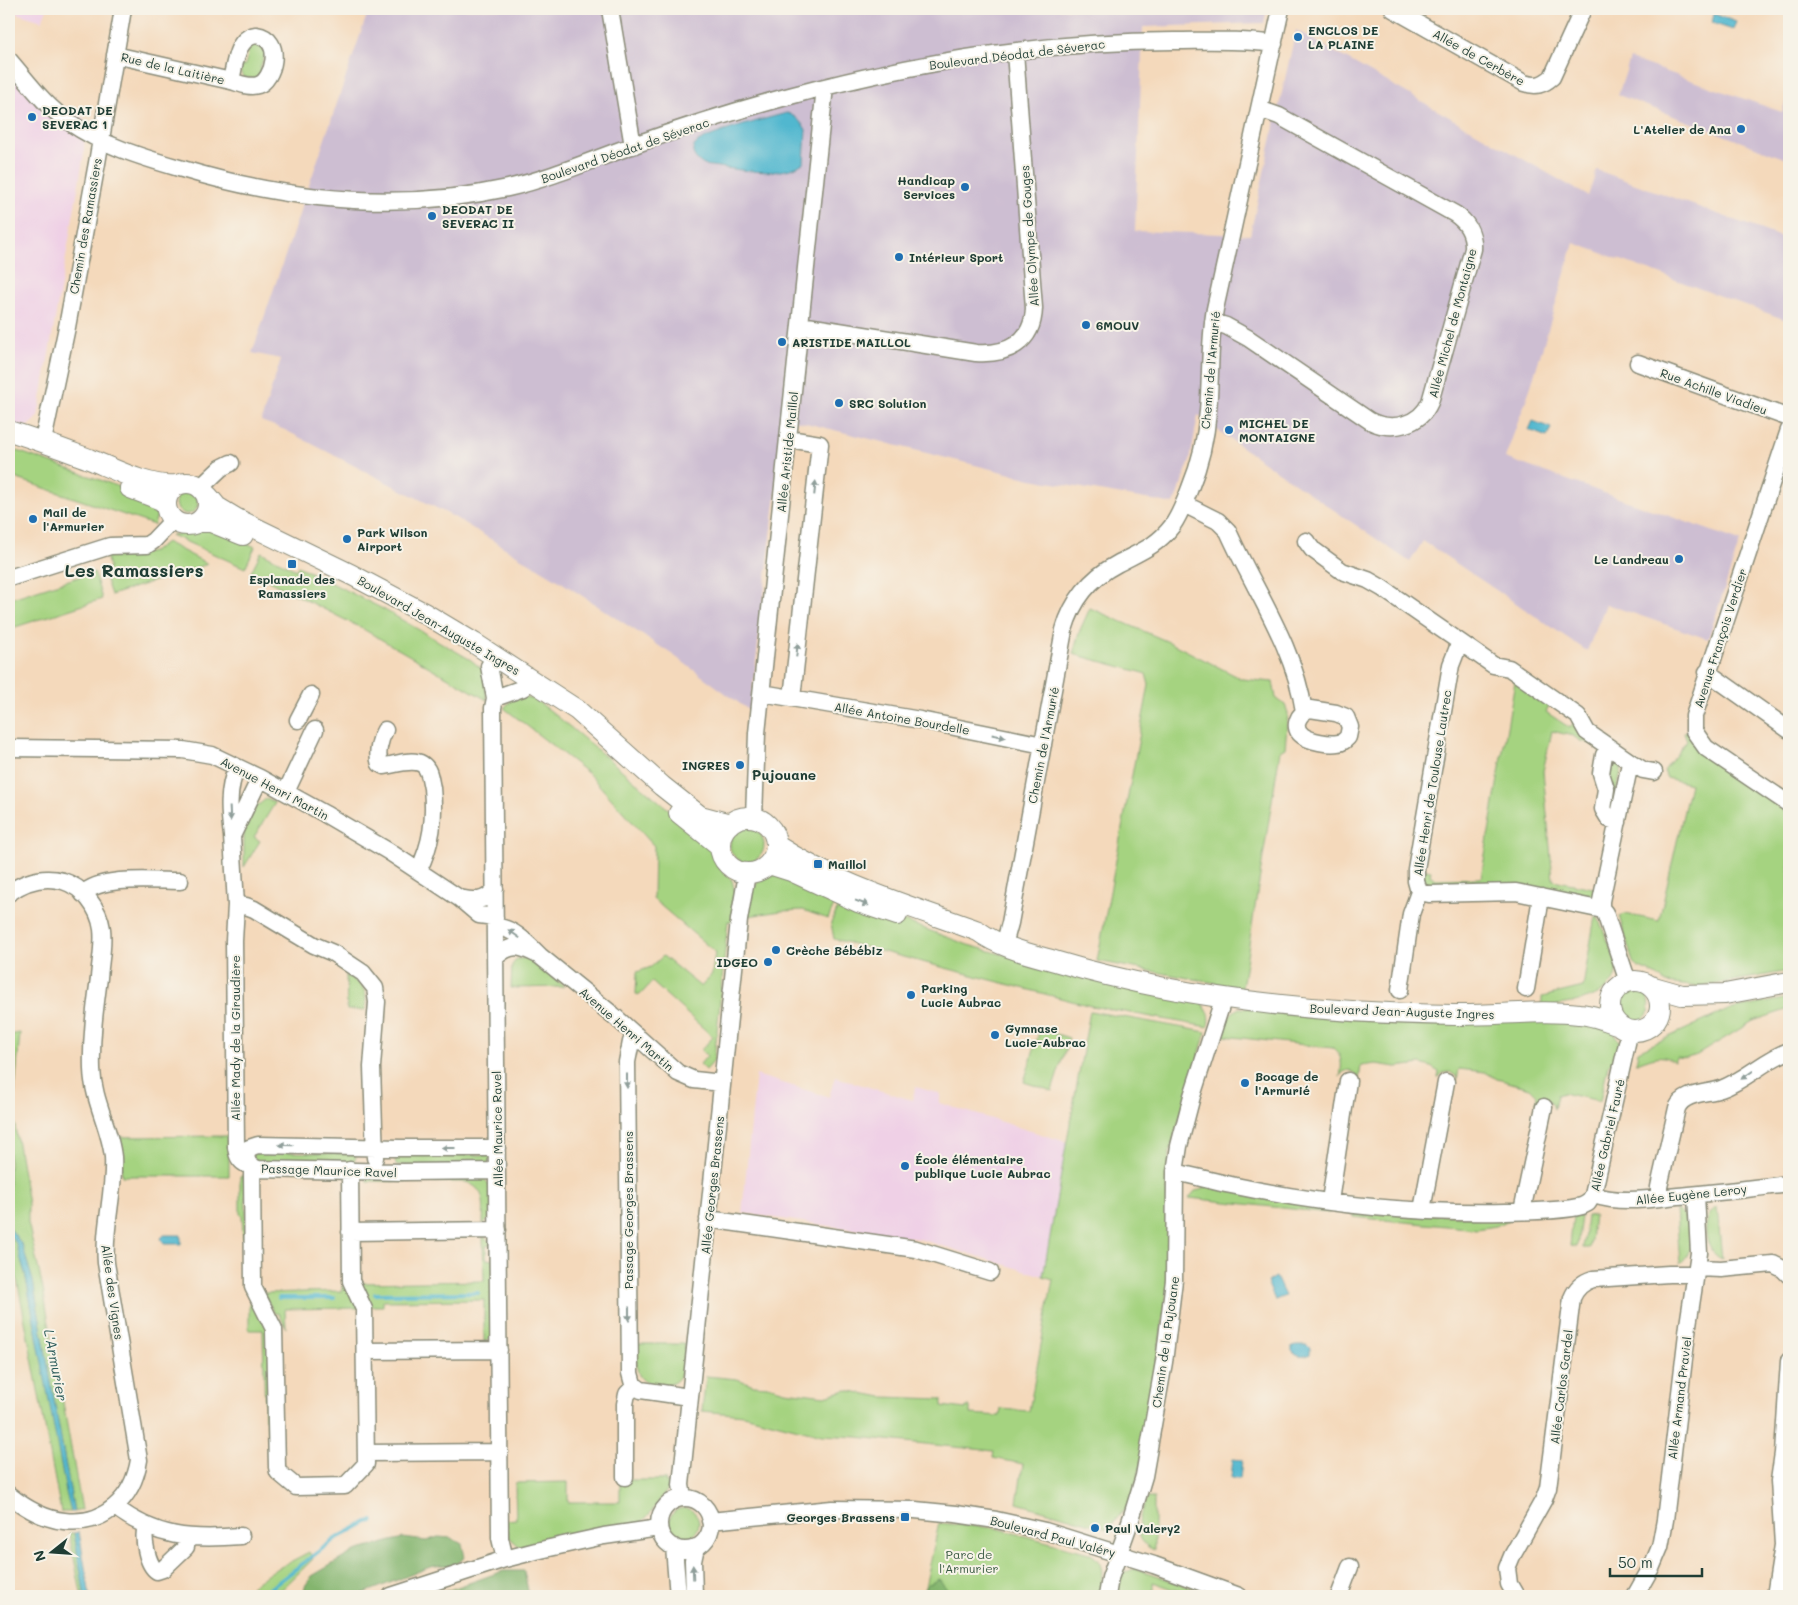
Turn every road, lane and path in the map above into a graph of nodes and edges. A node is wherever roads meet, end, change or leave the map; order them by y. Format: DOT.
graph roads {
  1 [pos="123,9"];
  2 [pos="610,9"];
  3 [pos="1281,9"];
  4 [pos="1393,9"];
  5 [pos="1583,9"];
  6 [pos="1274,44"];
  7 [pos="1015,52"];
  8 [pos="115,55"];
  9 [pos="9,60"];
  10 [pos="231,81"];
  11 [pos="826,87"];
  12 [pos="1259,110"];
  13 [pos="101,140"];
  14 [pos="633,146"];
  15 [pos="1212,322"];
  16 [pos="801,325"];
  17 [pos="1638,364"];
  18 [pos="1789,418"];
  19 [pos="1789,430"];
  20 [pos="9,431"];
  21 [pos="789,439"];
  22 [pos="42,441"];
  23 [pos="9,444"];
  24 [pos="231,463"];
  25 [pos="177,484"];
  26 [pos="204,492"];
  27 [pos="1184,504"];
  28 [pos="170,511"];
  29 [pos="198,522"];
  30 [pos="1306,541"];
  31 [pos="9,578"];
  32 [pos="1460,642"];
  33 [pos="489,666"];
  34 [pos="1708,672"];
  35 [pos="523,688"];
  36 [pos="762,693"];
  37 [pos="311,695"];
  38 [pos="495,698"];
  39 [pos="792,698"];
  40 [pos="1304,711"];
  41 [pos="298,720"];
  42 [pos="315,730"];
  43 [pos="385,730"];
  44 [pos="1789,730"];
  45 [pos="1043,745"];
  46 [pos="1609,747"];
  47 [pos="9,748"];
  48 [pos="1632,763"];
  49 [pos="237,766"];
  50 [pos="1654,772"];
  51 [pos="260,778"];
  52 [pos="286,792"];
  53 [pos="1789,804"];
  54 [pos="754,818"];
  55 [pos="1618,822"];
  56 [pos="730,824"];
  57 [pos="232,836"];
  58 [pos="776,845"];
  59 [pos="720,846"];
  60 [pos="769,864"];
  61 [pos="418,871"];
  62 [pos="747,874"];
  63 [pos="180,881"];
  64 [pos="495,889"];
  65 [pos="1419,892"];
  66 [pos="9,893"];
  67 [pos="83,894"];
  68 [pos="1541,897"];
  69 [pos="458,898"];
  70 [pos="236,905"];
  71 [pos="1601,908"];
  72 [pos="495,922"];
  73 [pos="997,942"];
  74 [pos="540,956"];
  75 [pos="495,958"];
  76 [pos="1789,982"];
  77 [pos="1623,986"];
  78 [pos="1650,986"];
  79 [pos="1526,989"];
  80 [pos="1400,990"];
  81 [pos="1725,994"];
  82 [pos="1222,997"];
  83 [pos="1553,1013"];
  84 [pos="1655,1021"];
  85 [pos="1625,1028"];
  86 [pos="636,1035"];
  87 [pos="1789,1051"];
  88 [pos="1348,1081"];
  89 [pos="1446,1082"];
  90 [pos="722,1083"];
  91 [pos="1544,1107"];
  92 [pos="376,1147"];
  93 [pos="497,1148"];
  94 [pos="250,1166"];
  95 [pos="350,1170"];
  96 [pos="375,1171"];
  97 [pos="497,1171"];
  98 [pos="1175,1172"];
  99 [pos="1789,1184"];
  100 [pos="1593,1195"];
  101 [pos="1696,1195"];
  102 [pos="1660,1198"];
  103 [pos="1330,1202"];
  104 [pos="1422,1210"];
  105 [pos="1522,1211"];
  106 [pos="708,1219"];
  107 [pos="498,1230"];
  108 [pos="350,1232"];
  109 [pos="1696,1271"];
  110 [pos="990,1272"];
  111 [pos="1789,1275"];
  112 [pos="499,1350"];
  113 [pos="365,1351"];
  114 [pos="1789,1361"];
  115 [pos="635,1386"];
  116 [pos="689,1397"];
  117 [pos="500,1452"];
  118 [pos="366,1453"];
  119 [pos="1783,1453"];
  120 [pos="1789,1471"];
  121 [pos="625,1477"];
  122 [pos="9,1495"];
  123 [pos="683,1498"];
  124 [pos="115,1507"];
  125 [pos="710,1521"];
  126 [pos="146,1526"];
  127 [pos="659,1528"];
  128 [pos="241,1536"];
  129 [pos="187,1537"];
  130 [pos="696,1547"];
  131 [pos="674,1548"];
  132 [pos="1118,1554"];
  133 [pos="506,1559"];
  134 [pos="1350,1567"];
  135 [pos="391,1596"];
  136 [pos="678,1596"];
  137 [pos="694,1596"];
  138 [pos="1107,1596"];
  139 [pos="1239,1596"];
  140 [pos="1339,1596"];
  141 [pos="1516,1596"];
  142 [pos="1635,1596"];
  143 [pos="1776,1596"];
  1 -- 8 [label="street, Chemin des Ramassiers"];
  2 -- 14 [label="street"];
  3 -- 6 [label="street, Chemin de l'Armurié"];
  4 -- 5 [label="street, Allée de Cerbère"];
  6 -- 7 [label="street, Boulevard Déodat de Séverac"];
  6 -- 12 [label="street, Chemin de l'Armurié"];
  7 -- 11 [label="street, Boulevard Déodat de Séverac"];
  7 -- 16 [label="street, Allée Olympe de Gouges"];
  8 -- 10 [label="street, Rue de la Laitière"];
  8 -- 13 [label="street, Chemin des Ramassiers"];
  9 -- 13 [label="street, Boulevard Déodat de Séverac"];
  11 -- 14 [label="street, Boulevard Déodat de Séverac"];
  11 -- 16 [label="street, Allée Aristide Maillol"];
  12 -- 15 [label="street, Chemin de l'Armurié"];
  12 -- 15 [label="street, Allée Michel de Montaigne"];
  13 -- 14 [label="street, Boulevard Déodat de Séverac"];
  13 -- 22 [label="street, Chemin des Ramassiers"];
  15 -- 27 [label="street, Chemin de l'Armurié"];
  16 -- 21 [label="street, Allée Aristide Maillol"];
  17 -- 18 [label="street, Rue Achille Viadieu"];
  19 -- 34 [label="street, Avenue François Verdier"];
  20 -- 22 [label="main road"];
  21 -- 36 [label="street, Allée Aristide Maillol"];
  39 -- 21 [label="street, one-way"];
  22 -- 25 [label="main road"];
  23 -- 28 [label="main road"];
  24 -- 26 [label="street"];
  25 -- 26 [label="main road"];
  25 -- 28 [label="main road"];
  26 -- 29 [label="main road"];
  26 -- 56 [label="main road, Boulevard Jean-Auguste Ingres"];
  27 -- 40 [label="street"];
  27 -- 45 [label="street, Chemin de l'Armurié"];
  28 -- 29 [label="main road"];
  28 -- 31 [label="street"];
  29 -- 33 [label="main road, Boulevard Jean-Auguste Ingres"];
  30 -- 32 [label="street"];
  32 -- 46 [label="street"];
  32 -- 65 [label="street, Allée Henri de Toulouse Lautrec"];
  33 -- 35 [label="main road, Boulevard Jean-Auguste Ingres"];
  33 -- 38 [label="street, Allée Maurice Ravel"];
  34 -- 44 [label="street"];
  34 -- 53 [label="street, Avenue François Verdier"];
  35 -- 38 [label="street"];
  35 -- 59 [label="main road, Boulevard Jean-Auguste Ingres"];
  36 -- 39 [label="street, Allée Antoine Bourdelle"];
  36 -- 54 [label="street, Allée Aristide Maillol"];
  37 -- 41 [label="street"];
  38 -- 64 [label="street, Allée Maurice Ravel"];
  39 -- 45 [label="street, Allée Antoine Bourdelle, one-way"];
  42 -- 52 [label="street"];
  43 -- 61 [label="street"];
  45 -- 73 [label="street, Chemin de l'Armurié"];
  46 -- 48 [label="street"];
  46 -- 55 [label="street"];
  47 -- 49 [label="street, Avenue Henri Martin"];
  48 -- 50 [label="street"];
  48 -- 55 [label="street"];
  49 -- 51 [label="street, Avenue Henri Martin"];
  49 -- 57 [label="street, Allée Mady de la Giraudière, one-way"];
  51 -- 52 [label="street, Avenue Henri Martin"];
  51 -- 57 [label="street"];
  52 -- 61 [label="street, Avenue Henri Martin"];
  54 -- 56 [label="main road"];
  54 -- 58 [label="main road"];
  55 -- 71 [label="street"];
  56 -- 59 [label="main road"];
  57 -- 70 [label="street, Allée Mady de la Giraudière"];
  58 -- 60 [label="main road"];
  58 -- 73 [label="main road, Boulevard Jean-Auguste Ingres"];
  59 -- 62 [label="main road"];
  60 -- 62 [label="main road"];
  60 -- 73 [label="main road, Boulevard Jean-Auguste Ingres, one-way"];
  61 -- 69 [label="street, Avenue Henri Martin"];
  62 -- 90 [label="street, Allée Georges Brassens"];
  63 -- 67 [label="street"];
  64 -- 69 [label="street"];
  64 -- 72 [label="street, Allée Maurice Ravel"];
  65 -- 68 [label="street, Allée Henri de Toulouse Lautrec"];
  65 -- 80 [label="street"];
  66 -- 67 [label="street, Allée des Vignes"];
  67 -- 124 [label="street, Allée des Vignes"];
  68 -- 71 [label="street, Allée Henri de Toulouse Lautrec"];
  68 -- 79 [label="street"];
  69 -- 72 [label="street, Avenue Henri Martin"];
  70 -- 92 [label="street"];
  70 -- 94 [label="street, Allée Mady de la Giraudière"];
  71 -- 77 [label="street"];
  74 -- 72 [label="street, Avenue Henri Martin, one-way"];
  72 -- 75 [label="street, Allée Maurice Ravel"];
  73 -- 82 [label="main road, Boulevard Jean-Auguste Ingres"];
  74 -- 75 [label="street, Avenue Henri Martin"];
  74 -- 86 [label="street, Avenue Henri Martin"];
  75 -- 93 [label="street, Allée Maurice Ravel"];
  76 -- 81 [label="main road"];
  77 -- 78 [label="main road"];
  77 -- 83 [label="main road, Boulevard Jean-Auguste Ingres"];
  77 -- 85 [label="main road"];
  78 -- 81 [label="main road"];
  78 -- 84 [label="main road"];
  81 -- 84 [label="main road"];
  82 -- 83 [label="main road, Boulevard Jean-Auguste Ingres"];
  82 -- 98 [label="street, Chemin de la Pujouane"];
  83 -- 85 [label="main road, Boulevard Jean-Auguste Ingres"];
  84 -- 85 [label="main road"];
  85 -- 100 [label="street, Allée Gabriel Fauré"];
  86 -- 90 [label="street, Avenue Henri Martin"];
  86 -- 115 [label="street, Passage Georges Brassens, one-way"];
  87 -- 102 [label="street, one-way"];
  88 -- 103 [label="street"];
  89 -- 104 [label="street"];
  90 -- 106 [label="street, Allée Georges Brassens"];
  91 -- 105 [label="street"];
  93 -- 92 [label="street, Passage Maurice Ravel, one-way"];
  92 -- 94 [label="street, Passage Maurice Ravel, one-way"];
  92 -- 96 [label="street"];
  93 -- 97 [label="street, Allée Maurice Ravel"];
  94 -- 95 [label="street, Passage Maurice Ravel"];
  94 -- 118 [label="street"];
  95 -- 96 [label="street, Passage Maurice Ravel"];
  95 -- 108 [label="street"];
  96 -- 97 [label="street, Passage Maurice Ravel"];
  97 -- 107 [label="street, Allée Maurice Ravel"];
  98 -- 103 [label="street, Allée Gabriel Fauré"];
  98 -- 132 [label="street, Chemin de la Pujouane"];
  99 -- 101 [label="street, Allée Eugène Leroy"];
  100 -- 102 [label="street, Allée Eugène Leroy"];
  100 -- 105 [label="street, Allée Gabriel Fauré"];
  101 -- 102 [label="street, Allée Eugène Leroy"];
  101 -- 109 [label="street, Allée Armand Praviel"];
  103 -- 104 [label="street, Allée Gabriel Fauré"];
  104 -- 105 [label="street, Allée Gabriel Fauré"];
  106 -- 110 [label="street"];
  106 -- 116 [label="street, Allée Georges Brassens"];
  107 -- 108 [label="street"];
  107 -- 112 [label="street, Allée Maurice Ravel"];
  108 -- 113 [label="street"];
  109 -- 111 [label="street, Allée Carlos Gardel"];
  109 -- 141 [label="street, Allée Carlos Gardel"];
  109 -- 142 [label="street, Allée Armand Praviel"];
  112 -- 113 [label="street"];
  112 -- 117 [label="street, Allée Maurice Ravel"];
  113 -- 118 [label="street"];
  114 -- 119 [label="street"];
  115 -- 116 [label="street"];
  115 -- 121 [label="street"];
  116 -- 123 [label="street, Allée Georges Brassens"];
  117 -- 118 [label="street"];
  117 -- 133 [label="street, Allée Maurice Ravel"];
  119 -- 120 [label="street"];
  119 -- 143 [label="street"];
  122 -- 124 [label="street, Allée des Vignes"];
  123 -- 125 [label="street"];
  123 -- 127 [label="street"];
  124 -- 126 [label="street"];
  125 -- 130 [label="street"];
  125 -- 132 [label="street, Boulevard Paul Valéry"];
  126 -- 129 [label="street"];
  126 -- 129 [label="street"];
  127 -- 131 [label="street"];
  127 -- 133 [label="street"];
  128 -- 129 [label="street"];
  130 -- 131 [label="street"];
  137 -- 130 [label="street, one-way"];
  131 -- 136 [label="street"];
  132 -- 138 [label="street, Chemin de la Pujouane"];
  132 -- 139 [label="street, Boulevard Paul Valéry"];
  133 -- 135 [label="street"];
  134 -- 140 [label="street"];
}
